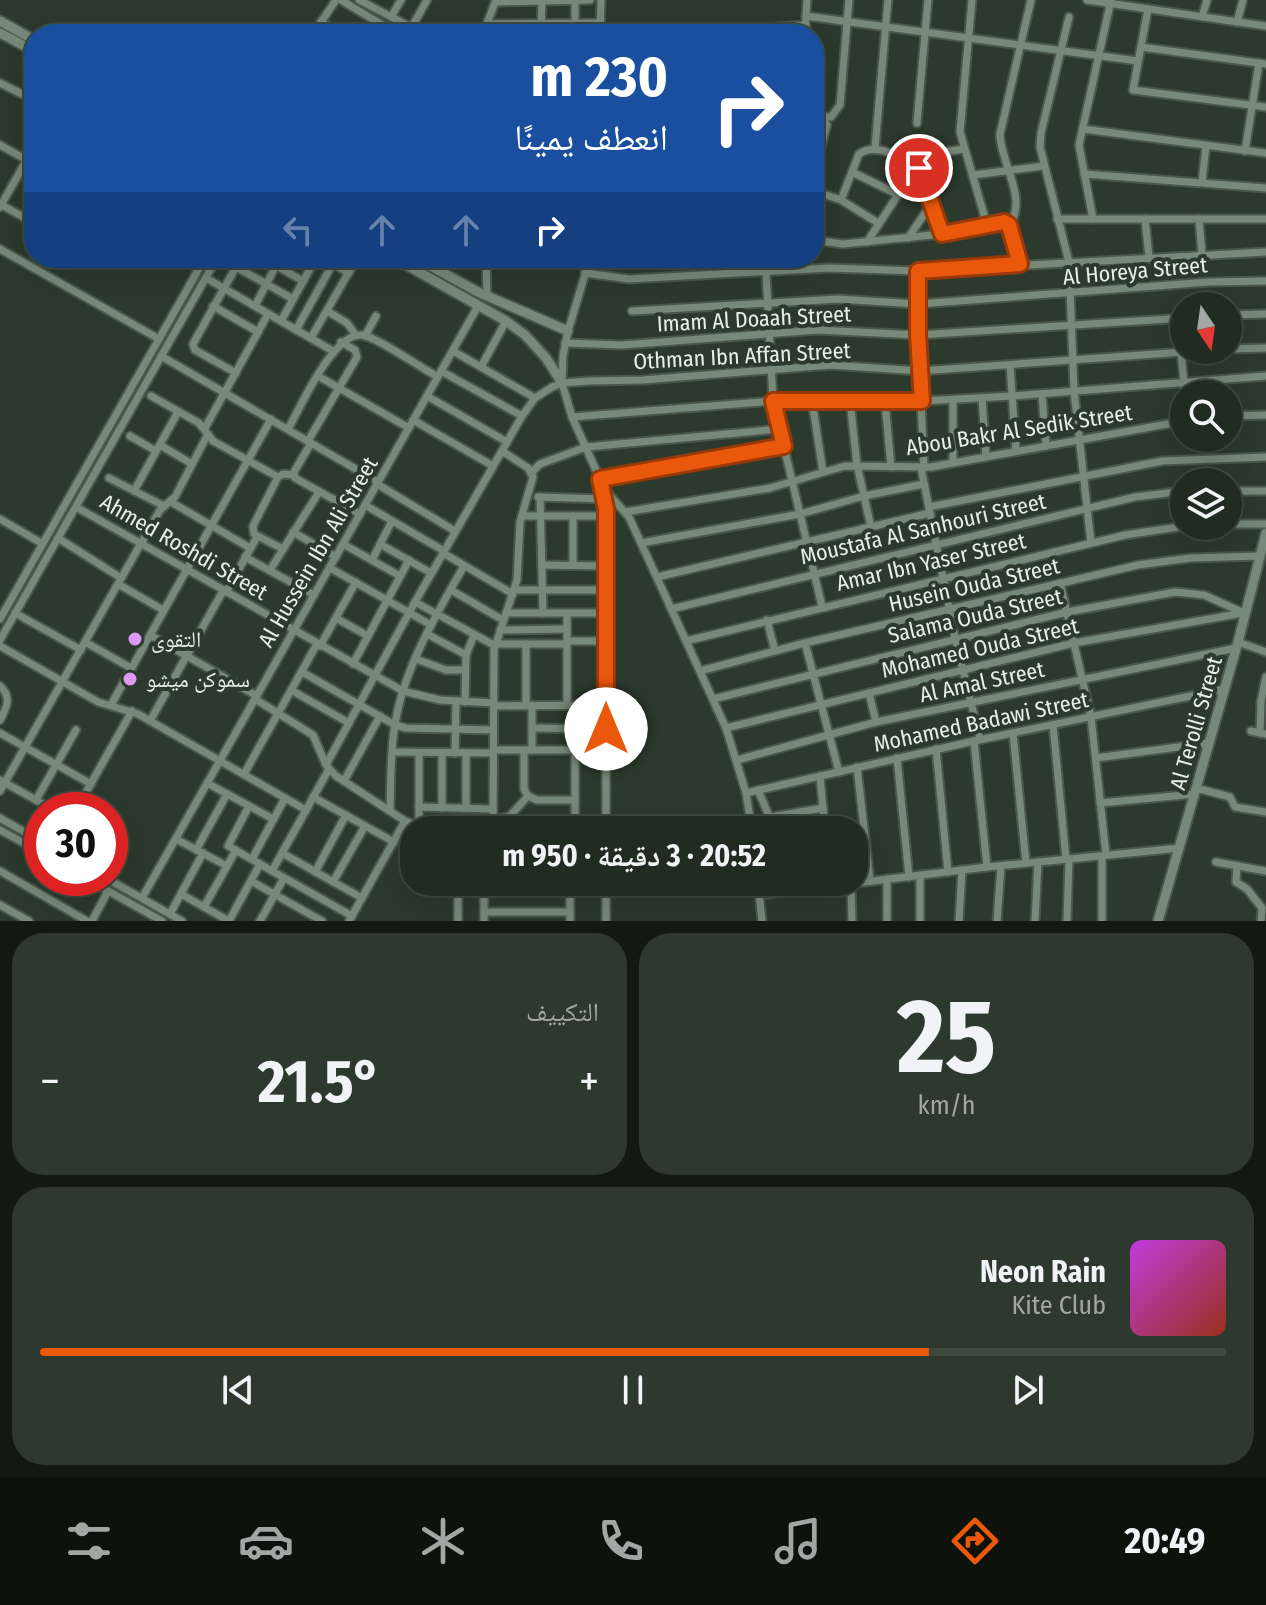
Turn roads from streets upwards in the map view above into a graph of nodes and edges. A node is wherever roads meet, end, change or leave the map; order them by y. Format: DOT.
graph roads {
  1 [pos="338,0"];
  2 [pos="359,0"];
  3 [pos="401,0"];
  4 [pos="427,0"];
  5 [pos="575,0"];
  6 [pos="590,0"];
  7 [pos="601,0"];
  8 [pos="807,0"];
  9 [pos="849,0"];
  10 [pos="888,0"];
  11 [pos="928,0"];
  12 [pos="972,0"];
  13 [pos="1031,0"];
  14 [pos="1087,0"];
  15 [pos="1207,0"];
  16 [pos="1243,0"];
  17 [pos="496,1"];
  18 [pos="542,1"];
  19 [pos="1111,2"];
  20 [pos="373,3"];
  21 [pos="1148,9"];
  22 [pos="391,17"];
  23 [pos="1069,17"];
  24 [pos="1202,17"];
  25 [pos="806,20"];
  26 [pos="0,21"];
  27 [pos="847,21"];
  28 [pos="321,22"];
  29 [pos="1237,22"];
  30 [pos="600,23"];
  31 [pos="324,24"];
  32 [pos="377,24"];
  33 [pos="400,24"];
  34 [pos="414,24"];
  35 [pos="487,24"];
  36 [pos="506,24"];
  37 [pos="541,24"];
  38 [pos="575,24"];
  39 [pos="771,24"];
  40 [pos="806,24"];
  41 [pos="1266,26"];
  42 [pos="886,27"];
  43 [pos="0,33"];
  44 [pos="925,33"];
  45 [pos="24,34"];
  46 [pos="969,38"];
  47 [pos="1021,45"];
  48 [pos="24,46"];
  49 [pos="1141,47"];
  50 [pos="1060,50"];
  51 [pos="1101,56"];
  52 [pos="1138,61"];
  53 [pos="1262,64"];
  54 [pos="0,83"];
  55 [pos="24,95"];
  56 [pos="1252,106"];
  57 [pos="1266,107"];
  58 [pos="824,118"];
  59 [pos="917,123"];
  60 [pos="1083,129"];
  61 [pos="0,145"];
  62 [pos="1206,146"];
  63 [pos="875,148"];
  64 [pos="964,149"];
  65 [pos="1245,151"];
  66 [pos="1266,153"];
  67 [pos="24,158"];
  68 [pos="24,165"];
  69 [pos="915,166"];
  70 [pos="1044,166"];
  71 [pos="1008,170"];
  72 [pos="852,172"];
  73 [pos="1084,174"];
  74 [pos="973,175"];
  75 [pos="1202,182"];
  76 [pos="1266,188"];
  77 [pos="824,194"];
  78 [pos="897,194"];
  79 [pos="841,200"];
  80 [pos="932,203"];
  81 [pos="0,205"];
  82 [pos="24,218"];
  83 [pos="1057,219"];
  84 [pos="1093,219"];
  85 [pos="1145,219"];
  86 [pos="1199,219"];
  87 [pos="1266,219"];
  88 [pos="878,223"];
  89 [pos="987,225"];
  90 [pos="1009,225"];
  91 [pos="942,234"];
  92 [pos="908,238"];
  93 [pos="824,241"];
  94 [pos="867,242"];
  95 [pos="0,249"];
  96 [pos="1266,252"];
  97 [pos="1202,254"];
  98 [pos="1149,257"];
  99 [pos="1069,262"];
  100 [pos="24,263"];
  101 [pos="1020,264"];
  102 [pos="34,268"];
  103 [pos="199,268"];
  104 [pos="212,268"];
  105 [pos="235,268"];
  106 [pos="238,268"];
  107 [pos="275,268"];
  108 [pos="286,268"];
  109 [pos="310,268"];
  110 [pos="331,268"];
  111 [pos="343,268"];
  112 [pos="352,268"];
  113 [pos="411,268"];
  114 [pos="434,268"];
  115 [pos="486,268"];
  116 [pos="587,268"];
  117 [pos="918,271"];
  118 [pos="766,272"];
  119 [pos="349,273"];
  120 [pos="585,273"];
  121 [pos="206,278"];
  122 [pos="303,281"];
  123 [pos="1266,281"];
  124 [pos="266,284"];
  125 [pos="224,288"];
  126 [pos="1071,294"];
  127 [pos="486,296"];
  128 [pos="293,299"];
  129 [pos="768,302"];
  130 [pos="918,304"];
  131 [pos="213,306"];
  132 [pos="255,306"];
  133 [pos="479,307"];
  134 [pos="327,311"];
  135 [pos="632,311"];
  136 [pos="268,314"];
  137 [pos="1266,314"];
  138 [pos="1242,315"];
  139 [pos="376,316"];
  140 [pos="1170,319"];
  141 [pos="281,321"];
  142 [pos="506,321"];
  143 [pos="1072,325"];
  144 [pos="296,330"];
  145 [pos="568,331"];
  146 [pos="258,332"];
  147 [pos="769,333"];
  148 [pos="918,335"];
  149 [pos="360,336"];
  150 [pos="311,338"];
  151 [pos="159,339"];
  152 [pos="341,342"];
  153 [pos="565,343"];
  154 [pos="1266,348"];
  155 [pos="1242,349"];
  156 [pos="333,351"];
  157 [pos="453,351"];
  158 [pos="1170,353"];
  159 [pos="161,356"];
  160 [pos="1073,360"];
  161 [pos="1010,365"];
  162 [pos="481,367"];
  163 [pos="770,369"];
  164 [pos="920,371"];
  165 [pos="236,373"];
  166 [pos="440,374"];
  167 [pos="318,376"];
  168 [pos="1266,376"];
  169 [pos="1219,380"];
  170 [pos="562,383"];
  171 [pos="1170,384"];
  172 [pos="339,388"];
  173 [pos="1074,391"];
  174 [pos="225,393"];
  175 [pos="1042,394"];
  176 [pos="151,396"];
  177 [pos="427,396"];
  178 [pos="1012,396"];
  179 [pos="535,398"];
  180 [pos="982,398"];
  181 [pos="953,400"];
  182 [pos="773,401"];
  183 [pos="812,401"];
  184 [pos="850,401"];
  185 [pos="922,401"];
  186 [pos="885,402"];
  187 [pos="178,412"];
  188 [pos="1266,415"];
  189 [pos="522,416"];
  190 [pos="1242,416"];
  191 [pos="572,417"];
  192 [pos="271,419"];
  193 [pos="411,424"];
  194 [pos="1170,424"];
  195 [pos="288,429"];
  196 [pos="779,429"];
  197 [pos="207,431"];
  198 [pos="130,436"];
  199 [pos="1080,440"];
  200 [pos="310,442"];
  201 [pos="507,442"];
  202 [pos="784,446"];
  203 [pos="1046,446"];
  204 [pos="586,447"];
  205 [pos="158,448"];
  206 [pos="502,451"];
  207 [pos="1016,451"];
  208 [pos="986,457"];
  209 [pos="1266,457"];
  210 [pos="248,460"];
  211 [pos="953,463"];
  212 [pos="192,464"];
  213 [pos="857,465"];
  214 [pos="493,466"];
  215 [pos="891,467"];
  216 [pos="922,468"];
  217 [pos="532,472"];
  218 [pos="823,472"];
  219 [pos="293,475"];
  220 [pos="1084,475"];
  221 [pos="278,477"];
  222 [pos="109,478"];
  223 [pos="600,479"];
  224 [pos="792,482"];
  225 [pos="378,483"];
  226 [pos="924,484"];
  227 [pos="603,489"];
  228 [pos="134,491"];
  229 [pos="1242,491"];
  230 [pos="1266,491"];
  231 [pos="319,492"];
  232 [pos="1170,493"];
  233 [pos="528,496"];
  234 [pos="864,496"];
  235 [pos="540,497"];
  236 [pos="606,499"];
  237 [pos="167,504"];
  238 [pos="365,505"];
  239 [pos="76,507"];
  240 [pos="1087,509"];
  241 [pos="929,510"];
  242 [pos="625,512"];
  243 [pos="360,514"];
  244 [pos="800,514"];
  245 [pos="522,516"];
  246 [pos="541,516"];
  247 [pos="573,516"];
  248 [pos="606,516"];
  249 [pos="0,519"];
  250 [pos="392,521"];
  251 [pos="1242,524"];
  252 [pos="1266,524"];
  253 [pos="211,525"];
  254 [pos="871,527"];
  255 [pos="1170,528"];
  256 [pos="455,531"];
  257 [pos="293,532"];
  258 [pos="1266,533"];
  259 [pos="257,537"];
  260 [pos="58,538"];
  261 [pos="806,542"];
  262 [pos="641,543"];
  263 [pos="1091,543"];
  264 [pos="43,544"];
  265 [pos="141,544"];
  266 [pos="343,544"];
  267 [pos="380,544"];
  268 [pos="936,544"];
  269 [pos="250,548"];
  270 [pos="283,549"];
  271 [pos="1263,551"];
  272 [pos="444,552"];
  273 [pos="245,557"];
  274 [pos="336,557"];
  275 [pos="372,560"];
  276 [pos="409,560"];
  277 [pos="542,565"];
  278 [pos="573,565"];
  279 [pos="464,566"];
  280 [pos="606,566"];
  281 [pos="330,568"];
  282 [pos="186,569"];
  283 [pos="270,570"];
  284 [pos="431,573"];
  285 [pos="814,574"];
  286 [pos="400,576"];
  287 [pos="657,577"];
  288 [pos="943,578"];
  289 [pos="120,581"];
  290 [pos="356,582"];
  291 [pos="1060,583"];
  292 [pos="451,590"];
  293 [pos="543,590"];
  294 [pos="606,590"];
  295 [pos="225,591"];
  296 [pos="513,592"];
  297 [pos="314,595"];
  298 [pos="387,600"];
  299 [pos="415,602"];
  300 [pos="822,606"];
  301 [pos="671,609"];
  302 [pos="950,609"];
  303 [pos="163,610"];
  304 [pos="409,612"];
  305 [pos="1067,612"];
  306 [pos="15,613"];
  307 [pos="543,613"];
  308 [pos="567,613"];
  309 [pos="606,613"];
  310 [pos="1244,613"];
  311 [pos="437,614"];
  312 [pos="504,617"];
  313 [pos="336,618"];
  314 [pos="0,619"];
  315 [pos="767,620"];
  316 [pos="431,625"];
  317 [pos="567,629"];
  318 [pos="500,630"];
  319 [pos="294,631"];
  320 [pos="427,634"];
  321 [pos="150,635"];
  322 [pos="474,635"];
  323 [pos="368,636"];
  324 [pos="955,638"];
  325 [pos="0,640"];
  326 [pos="606,641"];
  327 [pos="686,641"];
  328 [pos="567,642"];
  329 [pos="805,643"];
  330 [pos="1074,643"];
  331 [pos="495,644"];
  332 [pos="526,644"];
  333 [pos="319,645"];
  334 [pos="1237,645"];
  335 [pos="0,646"];
  336 [pos="83,646"];
  337 [pos="775,651"];
  338 [pos="1266,652"];
  339 [pos="466,655"];
  340 [pos="187,656"];
  341 [pos="416,659"];
  342 [pos="353,664"];
  343 [pos="131,668"];
  344 [pos="465,670"];
  345 [pos="964,670"];
  346 [pos="700,671"];
  347 [pos="302,672"];
  348 [pos="813,674"];
  349 [pos="374,677"];
  350 [pos="1266,677"];
  351 [pos="1083,679"];
  352 [pos="62,682"];
  353 [pos="0,686"];
  354 [pos="1224,689"];
  355 [pos="291,690"];
  356 [pos="403,691"];
  357 [pos="869,693"];
  358 [pos="256,698"];
  359 [pos="713,699"];
  360 [pos="460,702"];
  361 [pos="971,702"];
  362 [pos="1264,702"];
  363 [pos="359,704"];
  364 [pos="494,704"];
  365 [pos="111,705"];
  366 [pos="529,705"];
  367 [pos="567,705"];
  368 [pos="606,705"];
  369 [pos="821,705"];
  370 [pos="132,711"];
  371 [pos="278,713"];
  372 [pos="380,716"];
  373 [pos="1091,717"];
  374 [pos="0,720"];
  375 [pos="150,721"];
  376 [pos="876,722"];
  377 [pos="349,723"];
  378 [pos="395,725"];
  379 [pos="1053,725"];
  380 [pos="532,728"];
  381 [pos="726,728"];
  382 [pos="606,729"];
  383 [pos="76,730"];
  384 [pos="455,730"];
  385 [pos="493,730"];
  386 [pos="0,733"];
  387 [pos="1013,733"];
  388 [pos="1259,733"];
  389 [pos="829,735"];
  390 [pos="977,740"];
  391 [pos="1208,743"];
  392 [pos="26,746"];
  393 [pos="936,749"];
  394 [pos="528,750"];
  395 [pos="575,750"];
  396 [pos="606,750"];
  397 [pos="493,751"];
  398 [pos="393,752"];
  399 [pos="419,753"];
  400 [pos="442,753"];
  401 [pos="455,753"];
  402 [pos="466,753"];
  403 [pos="897,758"];
  404 [pos="1096,758"];
  405 [pos="737,760"];
  406 [pos="220,761"];
  407 [pos="56,764"];
  408 [pos="327,767"];
  409 [pos="857,767"];
  410 [pos="839,772"];
  411 [pos="244,774"];
  412 [pos="820,776"];
  413 [pos="344,781"];
  414 [pos="2,782"];
  415 [pos="207,783"];
  416 [pos="91,784"];
  417 [pos="758,790"];
  418 [pos="0,791"];
  419 [pos="1195,791"];
  420 [pos="40,792"];
  421 [pos="86,792"];
  422 [pos="746,793"];
  423 [pos="24,794"];
  424 [pos="227,794"];
  425 [pos="528,796"];
  426 [pos="313,797"];
  427 [pos="285,798"];
  428 [pos="575,800"];
  429 [pos="1100,803"];
  430 [pos="249,806"];
  431 [pos="419,807"];
  432 [pos="442,808"];
  433 [pos="466,808"];
  434 [pos="823,808"];
  435 [pos="493,809"];
  436 [pos="306,810"];
  437 [pos="390,811"];
  438 [pos="1266,812"];
  439 [pos="346,815"];
  440 [pos="419,816"];
  441 [pos="493,816"];
  442 [pos="510,816"];
  443 [pos="575,816"];
  444 [pos="606,816"];
  445 [pos="750,816"];
  446 [pos="771,816"];
  447 [pos="777,816"];
  448 [pos="824,816"];
  449 [pos="0,818"];
  450 [pos="400,818"];
  451 [pos="273,819"];
  452 [pos="365,826"];
  453 [pos="0,830"];
  454 [pos="400,831"];
  455 [pos="24,832"];
  456 [pos="176,839"];
  457 [pos="394,842"];
  458 [pos="24,843"];
  459 [pos="1180,848"];
  460 [pos="236,850"];
  461 [pos="199,852"];
  462 [pos="282,853"];
  463 [pos="1104,856"];
  464 [pos="252,859"];
  465 [pos="1067,859"];
  466 [pos="1038,862"];
  467 [pos="1216,862"];
  468 [pos="1026,863"];
  469 [pos="260,864"];
  470 [pos="227,866"];
  471 [pos="1001,866"];
  472 [pos="1237,866"];
  473 [pos="987,867"];
  474 [pos="962,870"];
  475 [pos="0,871"];
  476 [pos="272,871"];
  477 [pos="1266,871"];
  478 [pos="315,872"];
  479 [pos="948,872"];
  480 [pos="920,875"];
  481 [pos="909,877"];
  482 [pos="284,878"];
  483 [pos="887,879"];
  484 [pos="251,881"];
  485 [pos="870,881"];
  486 [pos="333,882"];
  487 [pos="128,890"];
  488 [pos="181,894"];
  489 [pos="275,895"];
  490 [pos="105,896"];
  491 [pos="117,896"];
  492 [pos="458,896"];
  493 [pos="484,896"];
  494 [pos="570,896"];
  495 [pos="606,896"];
  496 [pos="759,896"];
  497 [pos="851,896"];
  498 [pos="142,898"];
  499 [pos="362,898"];
  500 [pos="1262,902"];
  501 [pos="0,905"];
  502 [pos="204,907"];
  503 [pos="170,914"];
  504 [pos="484,917"];
  505 [pos="570,917"];
  506 [pos="350,918"];
  507 [pos="316,920"];
  508 [pos="29,921"];
  509 [pos="89,921"];
  510 [pos="162,921"];
  511 [pos="182,921"];
  512 [pos="229,921"];
  513 [pos="260,921"];
  514 [pos="458,921"];
  515 [pos="606,921"];
  516 [pos="762,921"];
  517 [pos="852,921"];
  518 [pos="887,921"];
  519 [pos="920,921"];
  520 [pos="959,921"];
  521 [pos="997,921"];
  522 [pos="1035,921"];
  523 [pos="1067,921"];
  524 [pos="1102,921"];
  525 [pos="1158,921"];
  526 [pos="1261,921"];
  1 -- 28 [label="street"];
  1 -- 32 [label="street"];
  2 -- 20 [label="street"];
  3 -- 22 [label="street"];
  4 -- 34 [label="street"];
  5 -- 6 [label="street"];
  5 -- 18 [label="street"];
  5 -- 38 [label="street"];
  7 -- 30 [label="street"];
  8 -- 25 [label="street"];
  9 -- 27 [label="street"];
  10 -- 42 [label="street"];
  11 -- 44 [label="street"];
  12 -- 46 [label="street"];
  13 -- 47 [label="street"];
  14 -- 19 [label="street"];
  15 -- 24 [label="street"];
  16 -- 29 [label="street"];
  17 -- 18 [label="street"];
  17 -- 35 [label="street"];
  18 -- 37 [label="street"];
  19 -- 21 [label="street"];
  19 -- 51 [label="street"];
  20 -- 22 [label="street"];
  21 -- 24 [label="street"];
  21 -- 49 [label="street"];
  22 -- 33 [label="street"];
  23 -- 50 [label="street"];
  24 -- 29 [label="street"];
  25 -- 27 [label="street"];
  25 -- 39 [label="street"];
  25 -- 40 [label="street"];
  26 -- 45 [label="street"];
  27 -- 42 [label="street"];
  27 -- 58 [label="street"];
  28 -- 31 [label="street"];
  29 -- 41 [label="street"];
  30 -- 38 [label="street"];
  35 -- 36 [label="street"];
  36 -- 37 [label="street"];
  37 -- 38 [label="street"];
  42 -- 44 [label="street"];
  42 -- 63 [label="street"];
  43 -- 48 [label="street"];
  44 -- 46 [label="street"];
  44 -- 59 [label="street"];
  46 -- 47 [label="street"];
  46 -- 64 [label="street"];
  47 -- 50 [label="street"];
  47 -- 71 [label="street"];
  49 -- 52 [label="street"];
  49 -- 53 [label="street"];
  50 -- 51 [label="street"];
  50 -- 70 [label="street"];
  51 -- 52 [label="street"];
  51 -- 60 [label="street"];
  52 -- 56 [label="street"];
  53 -- 56 [label="street"];
  54 -- 55 [label="street"];
  56 -- 57 [label="street"];
  56 -- 65 [label="street"];
  60 -- 62 [label="street"];
  60 -- 73 [label="street"];
  61 -- 67 [label="street"];
  62 -- 65 [label="street"];
  62 -- 75 [label="street"];
  63 -- 69 [label="street"];
  63 -- 72 [label="street"];
  64 -- 69 [label="street"];
  64 -- 74 [label="street"];
  65 -- 66 [label="street"];
  68 -- 81 [label="street"];
  69 -- 78 [label="street"];
  69 -- 80 [label="street"];
  70 -- 71 [label="street"];
  70 -- 83 [label="street"];
  71 -- 74 [label="street"];
  71 -- 90 [label="street"];
  72 -- 78 [label="street"];
  72 -- 79 [label="street"];
  73 -- 75 [label="street"];
  73 -- 84 [label="street"];
  74 -- 89 [label="street"];
  75 -- 76 [label="street"];
  77 -- 79 [label="street"];
  78 -- 88 [label="street"];
  79 -- 88 [label="street"];
  80 -- 91 [label="street"];
  80 -- 92 [label="street"];
  81 -- 82 [label="street"];
  83 -- 84 [label="street"];
  83 -- 99 [label="street"];
  84 -- 85 [label="street"];
  85 -- 86 [label="street"];
  85 -- 98 [label="street"];
  86 -- 87 [label="street"];
  86 -- 97 [label="street"];
  88 -- 94 [label="street"];
  89 -- 90 [label="street"];
  89 -- 91 [label="street"];
  90 -- 101 [label="street"];
  91 -- 92 [label="street"];
  92 -- 94 [label="street"];
  93 -- 94 [label="street"];
  95 -- 100 [label="street"];
  96 -- 97 [label="street"];
  97 -- 98 [label="street"];
  98 -- 99 [label="street"];
  99 -- 101 [label="street"];
  99 -- 126 [label="street"];
  101 -- 117 [label="street"];
  102 -- 151 [label="street"];
  103 -- 151 [label="street"];
  104 -- 121 [label="street"];
  105 -- 125 [label="street"];
  106 -- 124 [label="street"];
  107 -- 124 [label="street"];
  108 -- 122 [label="street"];
  109 -- 122 [label="street"];
  110 -- 144 [label="street"];
  111 -- 119 [label="street"];
  112 -- 119 [label="street"];
  113 -- 133 [label="street"];
  114 -- 127 [label="street"];
  115 -- 127 [label="street"];
  116 -- 120 [label="street"];
  117 -- 118 [label="street"];
  117 -- 130 [label="street"];
  118 -- 120 [label="street"];
  118 -- 129 [label="street"];
  119 -- 134 [label="street"];
  120 -- 145 [label="street"];
  121 -- 125 [label="street"];
  121 -- 159 [label="street"];
  122 -- 128 [label="street"];
  123 -- 126 [label="street, Al Horeya Street"];
  124 -- 128 [label="street"];
  124 -- 132 [label="street"];
  125 -- 131 [label="street"];
  125 -- 132 [label="street"];
  126 -- 130 [label="street, Al Horeya Street"];
  126 -- 143 [label="street"];
  127 -- 133 [label="street"];
  127 -- 133 [label="street"];
  127 -- 145 [label="street"];
  128 -- 141 [label="street"];
  129 -- 130 [label="street, Al Horeya Street"];
  129 -- 135 [label="street, Al Horeya Street"];
  129 -- 147 [label="street"];
  130 -- 148 [label="street"];
  131 -- 146 [label="street"];
  131 -- 165 [label="street"];
  132 -- 136 [label="street"];
  133 -- 142 [label="street"];
  133 -- 157 [label="street, Al Hussein Ibn Ali Street"];
  134 -- 149 [label="street"];
  134 -- 150 [label="street"];
  136 -- 141 [label="street"];
  136 -- 146 [label="street"];
  137 -- 138 [label="street"];
  139 -- 149 [label="street"];
  140 -- 143 [label="street, Imam Al Doaah Street"];
  141 -- 144 [label="street"];
  142 -- 162 [label="street"];
  142 -- 170 [label="street"];
  143 -- 148 [label="street, Imam Al Doaah Street"];
  143 -- 160 [label="street"];
  144 -- 150 [label="street"];
  145 -- 153 [label="street"];
  146 -- 165 [label="street"];
  147 -- 148 [label="street, Imam Al Doaah Street"];
  147 -- 153 [label="street, Imam Al Doaah Street"];
  147 -- 163 [label="street"];
  148 -- 164 [label="street"];
  149 -- 152 [label="street"];
  149 -- 166 [label="street"];
  150 -- 156 [label="street"];
  151 -- 264 [label="street"];
  152 -- 156 [label="street"];
  152 -- 172 [label="street"];
  153 -- 170 [label="street"];
  154 -- 155 [label="street"];
  156 -- 167 [label="street"];
  157 -- 162 [label="street"];
  157 -- 166 [label="street, Al Hussein Ibn Ali Street"];
  158 -- 160 [label="street, Othman Ibn Affan Street"];
  159 -- 174 [label="street"];
  159 -- 239 [label="street"];
  160 -- 161 [label="street, Othman Ibn Affan Street"];
  160 -- 173 [label="street"];
  161 -- 164 [label="street, Othman Ibn Affan Street"];
  161 -- 178 [label="street"];
  162 -- 179 [label="street"];
  163 -- 164 [label="street, Othman Ibn Affan Street"];
  163 -- 170 [label="street, Othman Ibn Affan Street"];
  163 -- 182 [label="street"];
  164 -- 185 [label="street"];
  165 -- 174 [label="street"];
  166 -- 177 [label="street, Al Hussein Ibn Ali Street"];
  166 -- 189 [label="street"];
  167 -- 172 [label="street"];
  167 -- 195 [label="street"];
  168 -- 169 [label="street"];
  170 -- 179 [label="street"];
  170 -- 191 [label="street"];
  171 -- 173 [label="street"];
  172 -- 193 [label="street"];
  172 -- 200 [label="street"];
  173 -- 175 [label="street"];
  173 -- 199 [label="street"];
  174 -- 192 [label="street"];
  174 -- 197 [label="street"];
  175 -- 178 [label="street"];
  175 -- 203 [label="street"];
  176 -- 187 [label="street"];
  177 -- 193 [label="street, Al Hussein Ibn Ali Street"];
  177 -- 201 [label="street"];
  178 -- 180 [label="street"];
  178 -- 207 [label="street"];
  179 -- 189 [label="street"];
  180 -- 181 [label="street"];
  180 -- 208 [label="street"];
  181 -- 185 [label="street"];
  181 -- 211 [label="street"];
  182 -- 183 [label="street"];
  182 -- 191 [label="street"];
  182 -- 196 [label="street"];
  183 -- 184 [label="street"];
  183 -- 218 [label="street"];
  184 -- 186 [label="street"];
  184 -- 213 [label="street"];
  185 -- 186 [label="street"];
  185 -- 216 [label="street"];
  186 -- 215 [label="street"];
  187 -- 197 [label="street"];
  187 -- 205 [label="street"];
  188 -- 190 [label="street"];
  189 -- 201 [label="street"];
  191 -- 204 [label="street"];
  192 -- 195 [label="street"];
  192 -- 210 [label="street"];
  193 -- 214 [label="street"];
  193 -- 225 [label="street, Al Hussein Ibn Ali Street"];
  194 -- 199 [label="street, Abou Bakr Al Sedik Street"];
  195 -- 200 [label="street"];
  196 -- 202 [label="street"];
  196 -- 204 [label="street"];
  197 -- 210 [label="street"];
  197 -- 212 [label="street"];
  198 -- 205 [label="street"];
  199 -- 203 [label="street, Abou Bakr Al Sedik Street"];
  199 -- 220 [label="street"];
  200 -- 219 [label="street"];
  200 -- 225 [label="street"];
  201 -- 206 [label="street"];
  202 -- 223 [label="street"];
  202 -- 224 [label="street"];
  203 -- 207 [label="street, Abou Bakr Al Sedik Street"];
  204 -- 217 [label="street"];
  204 -- 223 [label="street"];
  205 -- 212 [label="street"];
  205 -- 228 [label="street"];
  206 -- 214 [label="street"];
  206 -- 217 [label="street"];
  207 -- 208 [label="street, Abou Bakr Al Sedik Street"];
  208 -- 211 [label="street, Abou Bakr Al Sedik Street"];
  209 -- 220 [label="street"];
  210 -- 221 [label="street"];
  210 -- 253 [label="street"];
  211 -- 216 [label="street, Abou Bakr Al Sedik Street"];
  212 -- 237 [label="street"];
  213 -- 215 [label="street, Abou Bakr Al Sedik Street"];
  213 -- 218 [label="street, Abou Bakr Al Sedik Street"];
  213 -- 234 [label="street"];
  214 -- 256 [label="street"];
  215 -- 216 [label="street, Abou Bakr Al Sedik Street"];
  216 -- 226 [label="street"];
  217 -- 233 [label="street"];
  218 -- 224 [label="street, Abou Bakr Al Sedik Street"];
  219 -- 221 [label="street"];
  219 -- 231 [label="street"];
  220 -- 240 [label="street"];
  220 -- 241 [label="street"];
  221 -- 259 [label="street"];
  222 -- 228 [label="street"];
  223 -- 227 [label="street"];
  224 -- 242 [label="street, Abou Bakr Al Sedik Street"];
  224 -- 244 [label="street"];
  225 -- 238 [label="street, Al Hussein Ibn Ali Street"];
  225 -- 256 [label="street"];
  226 -- 234 [label="street"];
  226 -- 241 [label="street"];
  227 -- 236 [label="street"];
  227 -- 242 [label="street"];
  228 -- 237 [label="street"];
  229 -- 230 [label="street"];
  231 -- 243 [label="street"];
  231 -- 257 [label="street"];
  232 -- 240 [label="street, Moustafa Al Sanhouri Street"];
  233 -- 235 [label="street"];
  233 -- 245 [label="street"];
  234 -- 244 [label="street"];
  234 -- 254 [label="street"];
  235 -- 236 [label="street"];
  235 -- 246 [label="street"];
  236 -- 248 [label="street"];
  237 -- 253 [label="street"];
  237 -- 265 [label="street"];
  238 -- 243 [label="street, Al Hussein Ibn Ali Street"];
  238 -- 250 [label="street"];
  239 -- 260 [label="street"];
  239 -- 265 [label="street, Ahmed Roshdi Street"];
  240 -- 263 [label="street"];
  240 -- 268 [label="street, Moustafa Al Sanhouri Street"];
  241 -- 254 [label="street"];
  241 -- 268 [label="street"];
  242 -- 262 [label="street"];
  243 -- 266 [label="street, Al Hussein Ibn Ali Street"];
  244 -- 261 [label="street"];
  244 -- 262 [label="street"];
  245 -- 246 [label="street"];
  245 -- 296 [label="street"];
  246 -- 247 [label="street"];
  246 -- 277 [label="street"];
  247 -- 248 [label="street"];
  247 -- 278 [label="street"];
  248 -- 280 [label="street"];
  249 -- 264 [label="street"];
  250 -- 267 [label="street"];
  250 -- 272 [label="street"];
  251 -- 252 [label="street"];
  253 -- 269 [label="street"];
  253 -- 282 [label="street"];
  254 -- 261 [label="street"];
  255 -- 263 [label="street, Amar Ibn Yaser Street"];
  256 -- 272 [label="street"];
  257 -- 270 [label="street"];
  257 -- 274 [label="street"];
  258 -- 271 [label="street, Al Terolli Street"];
  259 -- 269 [label="street"];
  259 -- 270 [label="street"];
  260 -- 289 [label="street"];
  260 -- 306 [label="street"];
  261 -- 285 [label="street"];
  261 -- 287 [label="street"];
  262 -- 287 [label="street"];
  263 -- 288 [label="street, Amar Ibn Yaser Street"];
  264 -- 314 [label="street"];
  265 -- 282 [label="street, Ahmed Roshdi Street"];
  265 -- 289 [label="street"];
  266 -- 274 [label="street, Al Hussein Ibn Ali Street"];
  266 -- 275 [label="street"];
  267 -- 275 [label="street"];
  267 -- 276 [label="street"];
  268 -- 285 [label="street, Moustafa Al Sanhouri Street"];
  268 -- 288 [label="street"];
  269 -- 273 [label="street"];
  270 -- 283 [label="street"];
  271 -- 291 [label="street, Husein Ouda Street"];
  271 -- 310 [label="street, Al Terolli Street"];
  272 -- 279 [label="street"];
  272 -- 284 [label="street"];
  273 -- 283 [label="street"];
  273 -- 295 [label="street"];
  274 -- 281 [label="street, Al Hussein Ibn Ali Street"];
  275 -- 286 [label="street"];
  276 -- 284 [label="street"];
  276 -- 286 [label="street"];
  277 -- 278 [label="street"];
  277 -- 293 [label="street"];
  278 -- 280 [label="street"];
  279 -- 292 [label="street"];
  279 -- 296 [label="street"];
  280 -- 294 [label="street"];
  281 -- 290 [label="street"];
  281 -- 297 [label="street, Al Hussein Ibn Ali Street"];
  282 -- 295 [label="street, Ahmed Roshdi Street"];
  282 -- 303 [label="street"];
  283 -- 297 [label="street"];
  284 -- 299 [label="street"];
  285 -- 300 [label="street"];
  285 -- 301 [label="street, Moustafa Al Sanhouri Street"];
  286 -- 298 [label="street"];
  287 -- 301 [label="street"];
  288 -- 300 [label="street, Amar Ibn Yaser Street"];
  288 -- 302 [label="street"];
  289 -- 303 [label="street"];
  289 -- 336 [label="street"];
  290 -- 298 [label="street"];
  290 -- 313 [label="street"];
  291 -- 302 [label="street, Husein Ouda Street"];
  291 -- 305 [label="street"];
  292 -- 311 [label="street"];
  292 -- 312 [label="street"];
  293 -- 294 [label="street"];
  293 -- 296 [label="street"];
  293 -- 307 [label="street"];
  294 -- 309 [label="street"];
  295 -- 319 [label="street, Ahmed Roshdi Street"];
  295 -- 340 [label="street"];
  296 -- 312 [label="street"];
  297 -- 319 [label="street, Al Hussein Ibn Ali Street"];
  298 -- 304 [label="street"];
  298 -- 323 [label="street"];
  299 -- 304 [label="street"];
  299 -- 311 [label="street"];
  300 -- 315 [label="street, Amar Ibn Yaser Street"];
  301 -- 327 [label="street"];
  302 -- 324 [label="street"];
  302 -- 329 [label="street, Husein Ouda Street"];
  303 -- 321 [label="street"];
  304 -- 316 [label="street"];
  304 -- 349 [label="street"];
  305 -- 310 [label="street, Salama Ouda Street"];
  305 -- 324 [label="street, Salama Ouda Street"];
  305 -- 330 [label="street"];
  306 -- 325 [label="street"];
  306 -- 336 [label="street"];
  307 -- 308 [label="street"];
  307 -- 312 [label="street"];
  308 -- 309 [label="street"];
  308 -- 317 [label="street"];
  309 -- 326 [label="street"];
  310 -- 330 [label="street, Mohamed Ouda Street"];
  310 -- 334 [label="street, Al Terolli Street"];
  311 -- 316 [label="street"];
  311 -- 322 [label="street"];
  312 -- 318 [label="street"];
  313 -- 323 [label="street"];
  313 -- 333 [label="street"];
  315 -- 327 [label="street, Amar Ibn Yaser Street"];
  315 -- 337 [label="street"];
  316 -- 320 [label="street"];
  317 -- 318 [label="street"];
  317 -- 328 [label="street"];
  318 -- 331 [label="street"];
  319 -- 333 [label="street, Ahmed Roshdi Street"];
  319 -- 358 [label="street, Al Hussein Ibn Ali Street"];
  320 -- 339 [label="street"];
  320 -- 341 [label="street"];
  321 -- 340 [label="street"];
  321 -- 343 [label="street"];
  322 -- 331 [label="street"];
  322 -- 339 [label="street"];
  323 -- 342 [label="street"];
  324 -- 345 [label="street"];
  324 -- 348 [label="street, Salama Ouda Street"];
  326 -- 328 [label="street"];
  326 -- 368 [label="street"];
  327 -- 346 [label="street"];
  328 -- 332 [label="street"];
  328 -- 367 [label="street"];
  329 -- 337 [label="street, Husein Ouda Street"];
  329 -- 348 [label="street"];
  330 -- 345 [label="street, Mohamed Ouda Street"];
  330 -- 351 [label="street"];
  331 -- 332 [label="street"];
  331 -- 364 [label="street"];
  332 -- 366 [label="street"];
  333 -- 342 [label="street, Ahmed Roshdi Street"];
  333 -- 347 [label="street"];
  334 -- 338 [label="street"];
  334 -- 351 [label="street, Al Amal Street"];
  334 -- 354 [label="street, Al Terolli Street"];
  335 -- 352 [label="street"];
  336 -- 343 [label="street"];
  336 -- 352 [label="street"];
  337 -- 346 [label="street, Husein Ouda Street"];
  339 -- 344 [label="street"];
  340 -- 358 [label="street"];
  340 -- 375 [label="street"];
  341 -- 344 [label="street"];
  341 -- 356 [label="street"];
  342 -- 349 [label="street, Ahmed Roshdi Street"];
  343 -- 365 [label="street"];
  344 -- 360 [label="street"];
  345 -- 357 [label="street, Mohamed Ouda Street"];
  345 -- 361 [label="street"];
  346 -- 359 [label="street"];
  347 -- 355 [label="street"];
  347 -- 363 [label="street"];
  348 -- 359 [label="street, Salama Ouda Street"];
  348 -- 369 [label="street"];
  349 -- 356 [label="street, Ahmed Roshdi Street"];
  349 -- 363 [label="street"];
  350 -- 362 [label="street"];
  351 -- 361 [label="street, Al Amal Street"];
  351 -- 373 [label="street"];
  352 -- 365 [label="street"];
  352 -- 392 [label="street"];
  353 -- 374 [label="street"];
  354 -- 373 [label="street, Mohamed Badawi Street"];
  354 -- 391 [label="street, Al Terolli Street"];
  355 -- 371 [label="street"];
  355 -- 377 [label="street"];
  356 -- 360 [label="street, Ahmed Roshdi Street"];
  356 -- 378 [label="street"];
  357 -- 369 [label="street, Mohamed Ouda Street"];
  357 -- 376 [label="street"];
  358 -- 371 [label="street"];
  358 -- 406 [label="street, Al Hussein Ibn Ali Street"];
  359 -- 381 [label="street"];
  360 -- 364 [label="street, Ahmed Roshdi Street"];
  360 -- 384 [label="street"];
  361 -- 376 [label="street, Al Amal Street"];
  361 -- 390 [label="street"];
  362 -- 388 [label="street"];
  363 -- 372 [label="street"];
  363 -- 377 [label="street"];
  364 -- 366 [label="street, Ahmed Roshdi Street"];
  364 -- 385 [label="street"];
  365 -- 370 [label="street"];
  366 -- 367 [label="street, Ahmed Roshdi Street"];
  366 -- 380 [label="street"];
  367 -- 368 [label="street, Ahmed Roshdi Street"];
  368 -- 382 [label="street"];
  369 -- 381 [label="street, Mohamed Ouda Street"];
  369 -- 389 [label="street"];
  370 -- 375 [label="street"];
  370 -- 416 [label="street"];
  371 -- 408 [label="street"];
  371 -- 411 [label="street"];
  372 -- 378 [label="street"];
  372 -- 413 [label="street"];
  373 -- 379 [label="street, Mohamed Badawi Street"];
  373 -- 404 [label="street"];
  375 -- 406 [label="street"];
  376 -- 389 [label="street, Al Amal Street"];
  377 -- 408 [label="street"];
  378 -- 384 [label="street"];
  378 -- 398 [label="street"];
  379 -- 387 [label="street, Mohamed Badawi Street"];
  379 -- 465 [label="street"];
  380 -- 382 [label="street"];
  380 -- 394 [label="street"];
  381 -- 405 [label="street"];
  382 -- 396 [label="street"];
  383 -- 407 [label="street"];
  384 -- 385 [label="street"];
  384 -- 401 [label="street"];
  385 -- 397 [label="street"];
  386 -- 392 [label="street"];
  387 -- 390 [label="street, Mohamed Badawi Street"];
  387 -- 468 [label="street"];
  389 -- 405 [label="street, Al Amal Street"];
  389 -- 410 [label="street"];
  390 -- 393 [label="street, Mohamed Badawi Street"];
  390 -- 473 [label="street"];
  391 -- 404 [label="street"];
  391 -- 419 [label="street, Al Terolli Street"];
  392 -- 407 [label="street"];
  392 -- 414 [label="street"];
  393 -- 403 [label="street, Mohamed Badawi Street"];
  393 -- 479 [label="street"];
  394 -- 395 [label="street"];
  394 -- 397 [label="street"];
  394 -- 425 [label="street"];
  395 -- 396 [label="street"];
  395 -- 428 [label="street"];
  396 -- 444 [label="street"];
  397 -- 402 [label="street"];
  397 -- 435 [label="street"];
  398 -- 399 [label="street"];
  398 -- 437 [label="street"];
  399 -- 400 [label="street"];
  399 -- 431 [label="street"];
  400 -- 401 [label="street"];
  400 -- 432 [label="street"];
  401 -- 402 [label="street"];
  402 -- 433 [label="street"];
  403 -- 409 [label="street, Mohamed Badawi Street"];
  403 -- 481 [label="street"];
  404 -- 429 [label="street"];
  405 -- 422 [label="street"];
  406 -- 411 [label="street"];
  406 -- 415 [label="street, Al Hussein Ibn Ali Street"];
  407 -- 416 [label="street"];
  407 -- 420 [label="street"];
  408 -- 413 [label="street"];
  408 -- 426 [label="street"];
  409 -- 410 [label="street, Mohamed Badawi Street"];
  409 -- 485 [label="street"];
  410 -- 412 [label="street, Mohamed Badawi Street"];
  411 -- 427 [label="street"];
  412 -- 417 [label="street, Mohamed Badawi Street"];
  412 -- 434 [label="street"];
  413 -- 437 [label="street"];
  414 -- 418 [label="street"];
  414 -- 423 [label="street"];
  415 -- 424 [label="street"];
  415 -- 456 [label="street, Al Hussein Ibn Ali Street"];
  416 -- 421 [label="street"];
  417 -- 422 [label="street, Mohamed Badawi Street"];
  417 -- 446 [label="street"];
  419 -- 429 [label="street"];
  419 -- 438 [label="street"];
  419 -- 459 [label="street, Al Terolli Street"];
  422 -- 445 [label="street"];
  424 -- 430 [label="street"];
  424 -- 461 [label="street"];
  425 -- 428 [label="street"];
  425 -- 442 [label="street"];
  426 -- 436 [label="street"];
  426 -- 439 [label="street"];
  427 -- 436 [label="street"];
  427 -- 451 [label="street"];
  428 -- 443 [label="street"];
  429 -- 463 [label="street"];
  430 -- 451 [label="street"];
  430 -- 460 [label="street"];
  431 -- 432 [label="street"];
  431 -- 440 [label="street"];
  432 -- 433 [label="street"];
  433 -- 435 [label="street"];
  434 -- 447 [label="street"];
  434 -- 448 [label="street"];
  435 -- 441 [label="street"];
  436 -- 462 [label="street"];
  437 -- 450 [label="street"];
  439 -- 452 [label="street"];
  439 -- 478 [label="street"];
  449 -- 455 [label="street"];
  451 -- 464 [label="street"];
  452 -- 457 [label="street"];
  452 -- 486 [label="street"];
  453 -- 458 [label="street"];
  454 -- 457 [label="street"];
  456 -- 461 [label="street"];
  456 -- 498 [label="street, Al Hussein Ibn Ali Street"];
  457 -- 499 [label="street"];
  459 -- 463 [label="street"];
  459 -- 525 [label="street, Al Terolli Street"];
  460 -- 464 [label="street"];
  460 -- 470 [label="street"];
  461 -- 470 [label="street"];
  461 -- 488 [label="street"];
  462 -- 476 [label="street"];
  462 -- 478 [label="street"];
  463 -- 465 [label="street"];
  463 -- 524 [label="street"];
  464 -- 469 [label="street"];
  465 -- 466 [label="street"];
  465 -- 523 [label="street"];
  466 -- 468 [label="street"];
  466 -- 522 [label="street"];
  467 -- 472 [label="street"];
  468 -- 471 [label="street"];
  469 -- 476 [label="street"];
  469 -- 484 [label="street"];
  470 -- 502 [label="street"];
  471 -- 473 [label="street"];
  471 -- 521 [label="street"];
  472 -- 477 [label="street"];
  472 -- 500 [label="street"];
  473 -- 474 [label="street"];
  474 -- 479 [label="street"];
  474 -- 520 [label="street"];
  475 -- 509 [label="street"];
  476 -- 482 [label="street"];
  478 -- 486 [label="street"];
  479 -- 480 [label="street"];
  480 -- 481 [label="street"];
  480 -- 519 [label="street"];
  481 -- 483 [label="street"];
  482 -- 489 [label="street"];
  482 -- 506 [label="street"];
  483 -- 485 [label="street"];
  483 -- 518 [label="street"];
  484 -- 489 [label="street"];
  484 -- 512 [label="street"];
  486 -- 499 [label="street"];
  487 -- 498 [label="street"];
  488 -- 502 [label="street"];
  488 -- 503 [label="street"];
  489 -- 507 [label="street"];
  489 -- 513 [label="street"];
  490 -- 509 [label="street"];
  491 -- 510 [label="street"];
  492 -- 514 [label="street"];
  493 -- 504 [label="street"];
  494 -- 505 [label="street"];
  495 -- 515 [label="street"];
  496 -- 516 [label="street"];
  497 -- 517 [label="street"];
  498 -- 503 [label="street"];
  499 -- 506 [label="street"];
  500 -- 526 [label="street"];
  501 -- 508 [label="street"];
  502 -- 512 [label="street"];
  503 -- 511 [label="street"];
  504 -- 505 [label="street"];
}
